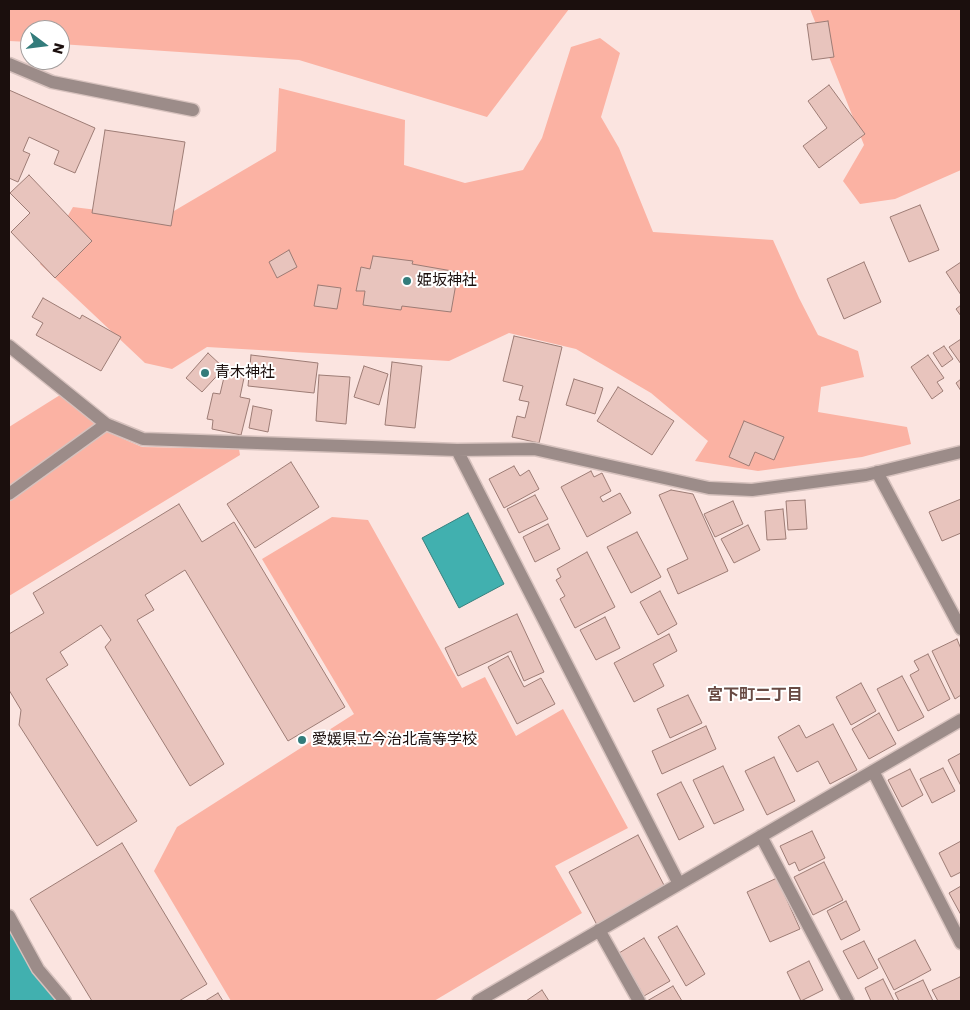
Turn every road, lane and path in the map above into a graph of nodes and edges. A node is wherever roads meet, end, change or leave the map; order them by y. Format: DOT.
graph roads {
  1 [pos="9,64"];
  2 [pos="193,110"];
  3 [pos="9,346"];
  4 [pos="106,424"];
  5 [pos="457,450"];
  6 [pos="961,452"];
  7 [pos="877,472"];
  8 [pos="9,494"];
  9 [pos="961,629"];
  10 [pos="961,720"];
  11 [pos="873,771"];
  12 [pos="762,836"];
  13 [pos="679,884"];
  14 [pos="9,916"];
  15 [pos="599,930"];
  16 [pos="961,943"];
  17 [pos="492,998"];
  18 [pos="65,1001"];
  19 [pos="478,1001"];
  20 [pos="639,1001"];
  21 [pos="848,1001"];
  1 -- 2 [label="street"];
  3 -- 4 [label="street"];
  4 -- 5 [label="street"];
  4 -- 8 [label="street"];
  5 -- 7 [label="street"];
  5 -- 13 [label="street"];
  6 -- 7 [label="street"];
  7 -- 9 [label="street"];
  10 -- 11 [label="street"];
  11 -- 12 [label="street"];
  11 -- 16 [label="street"];
  12 -- 13 [label="street"];
  12 -- 21 [label="street"];
  13 -- 15 [label="street"];
  14 -- 18 [label="street"];
  15 -- 17 [label="street"];
  15 -- 20 [label="street"];
  17 -- 19 [label="street"];
}
